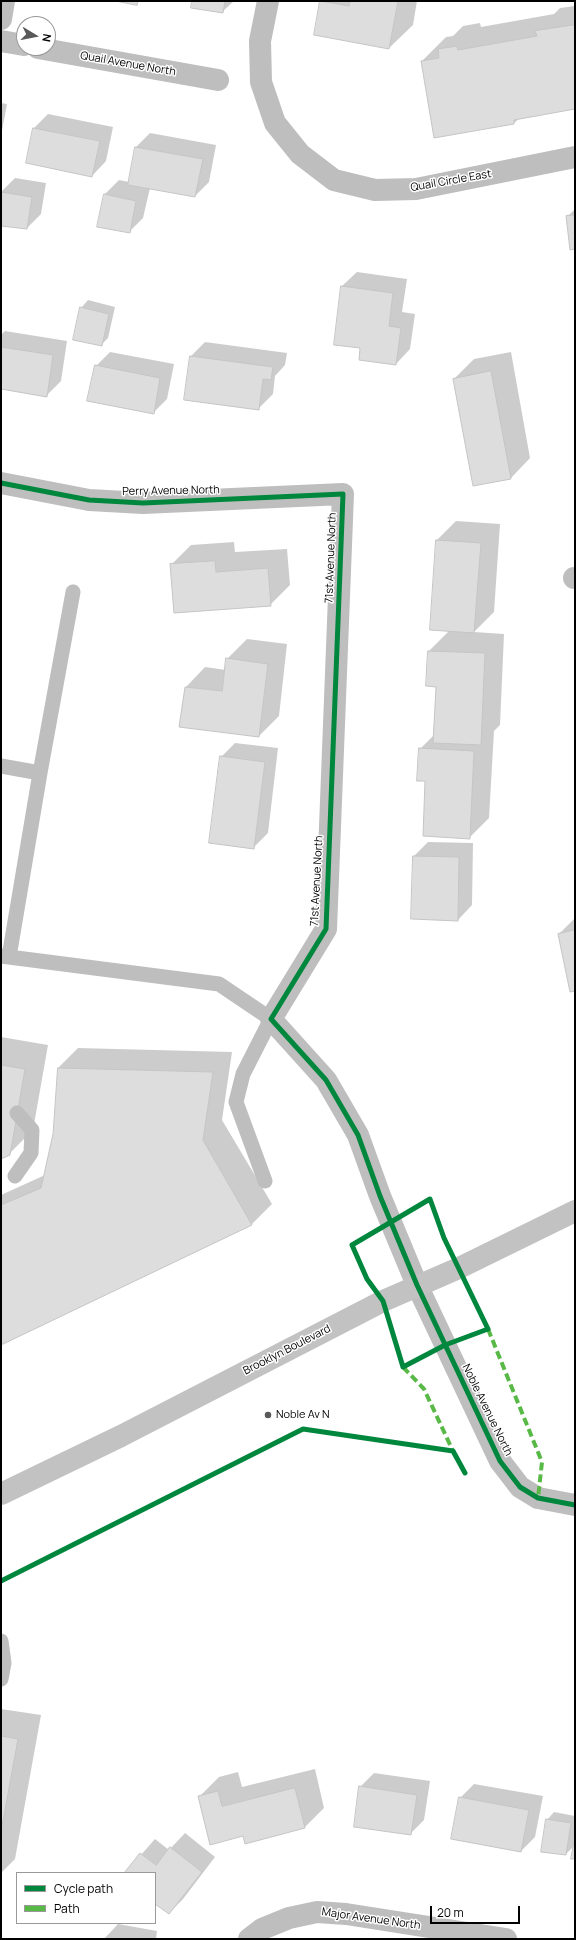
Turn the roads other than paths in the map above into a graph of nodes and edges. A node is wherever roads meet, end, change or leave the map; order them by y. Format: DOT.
graph roads {
  1 [pos="4,1"];
  2 [pos="268,1"];
  3 [pos="1,19"];
  4 [pos="1,41"];
  5 [pos="16,44"];
  6 [pos="56,51"];
  7 [pos="218,80"];
  8 [pos="575,157"];
  9 [pos="1,483"];
  10 [pos="343,494"];
  11 [pos="73,592"];
  12 [pos="1,766"];
  13 [pos="40,773"];
  14 [pos="5,956"];
  15 [pos="271,1019"];
  16 [pos="17,1113"];
  17 [pos="15,1176"];
  18 [pos="265,1181"];
  19 [pos="575,1211"];
  20 [pos="417,1285"];
  21 [pos="1,1494"];
  22 [pos="575,1505"];
  23 [pos="1,1641"];
  24 [pos="1,1679"];
  25 [pos="256,1934"];
  26 [pos="506,1939"];
  1 -- 3 [label="street"];
  2 -- 8 [label="street, Quail Circle East"];
  4 -- 5 [label="street"];
  6 -- 7 [label="street, Quail Avenue North"];
  9 -- 10 [label="street, Perry Avenue North"];
  10 -- 15 [label="street, 71st Avenue North"];
  11 -- 13 [label="lane"];
  12 -- 13 [label="lane"];
  13 -- 14 [label="lane"];
  14 -- 15 [label="lane"];
  15 -- 18 [label="lane"];
  15 -- 20 [label="street"];
  16 -- 17 [label="lane"];
  19 -- 20 [label="main road, Brooklyn Boulevard"];
  20 -- 21 [label="main road, Brooklyn Boulevard"];
  20 -- 22 [label="street, Noble Avenue North"];
  23 -- 24 [label="lane"];
  25 -- 26 [label="street, Major Avenue North"];
}
